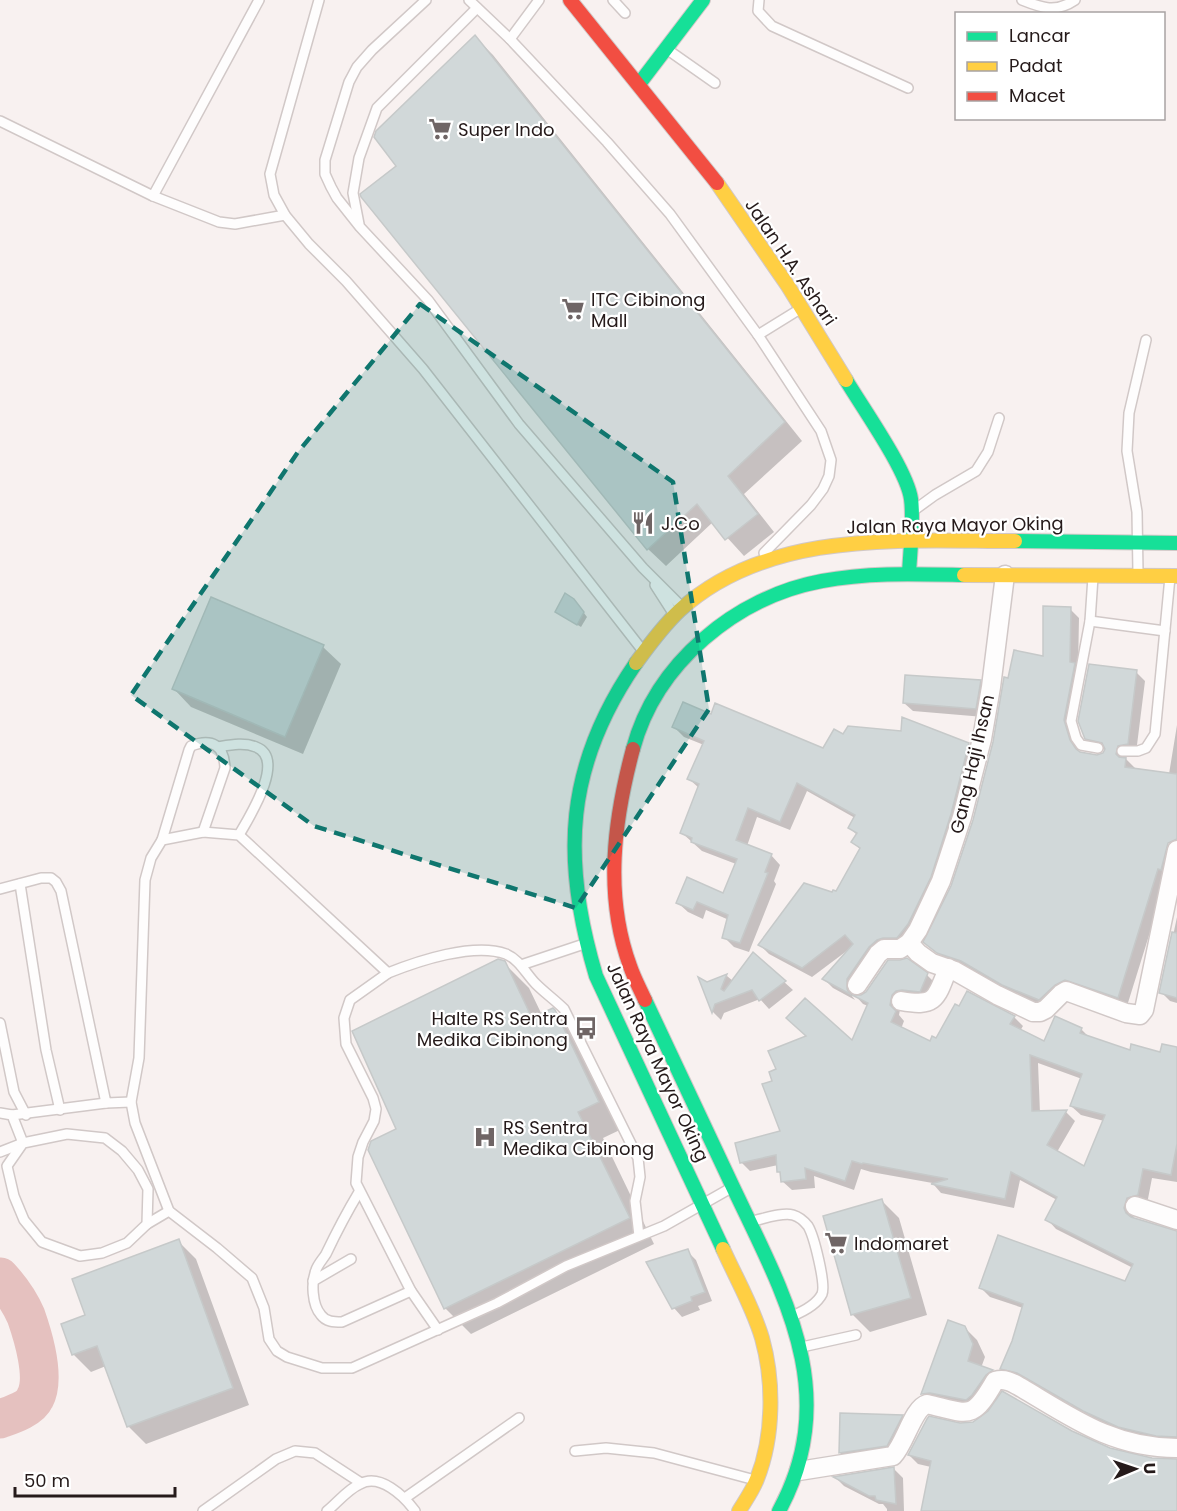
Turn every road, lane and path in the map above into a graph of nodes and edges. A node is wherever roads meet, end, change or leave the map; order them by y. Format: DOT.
graph roads {
  1 [pos="260,0"];
  2 [pos="319,0"];
  3 [pos="426,0"];
  4 [pos="470,0"];
  5 [pos="539,0"];
  6 [pos="570,0"];
  7 [pos="614,0"];
  8 [pos="703,0"];
  9 [pos="759,0"];
  10 [pos="1022,0"];
  11 [pos="1075,0"];
  12 [pos="477,8"];
  13 [pos="625,13"];
  14 [pos="510,39"];
  15 [pos="666,49"];
  16 [pos="715,83"];
  17 [pos="639,84"];
  18 [pos="908,88"];
  19 [pos="0,121"];
  20 [pos="153,196"];
  21 [pos="285,215"];
  22 [pos="360,227"];
  23 [pos="802,308"];
  24 [pos="758,335"];
  25 [pos="1146,340"];
  26 [pos="999,418"];
  27 [pos="912,512"];
  28 [pos="909,540"];
  29 [pos="1177,541"];
  30 [pos="1138,542"];
  31 [pos="754,564"];
  32 [pos="909,574"];
  33 [pos="1005,575"];
  34 [pos="1093,576"];
  35 [pos="1138,576"];
  36 [pos="1174,576"];
  37 [pos="679,612"];
  38 [pos="1090,621"];
  39 [pos="1165,631"];
  40 [pos="643,652"];
  41 [pos="218,747"];
  42 [pos="1098,748"];
  43 [pos="1122,751"];
  44 [pos="203,832"];
  45 [pos="239,835"];
  46 [pos="162,840"];
  47 [pos="1177,850"];
  48 [pos="20,884"];
  49 [pos="0,889"];
  50 [pos="586,943"];
  51 [pos="909,943"];
  52 [pos="521,965"];
  53 [pos="948,968"];
  54 [pos="387,973"];
  55 [pos="857,985"];
  56 [pos="901,1001"];
  57 [pos="0,1023"];
  58 [pos="131,1102"];
  59 [pos="106,1103"];
  60 [pos="60,1110"];
  61 [pos="0,1113"];
  62 [pos="12,1115"];
  63 [pos="26,1115"];
  64 [pos="23,1143"];
  65 [pos="0,1152"];
  66 [pos="733,1187"];
  67 [pos="359,1192"];
  68 [pos="703,1202"];
  69 [pos="1135,1206"];
  70 [pos="169,1211"];
  71 [pos="1177,1220"];
  72 [pos="750,1222"];
  73 [pos="147,1224"];
  74 [pos="639,1236"];
  75 [pos="351,1259"];
  76 [pos="313,1281"];
  77 [pos="411,1291"];
  78 [pos="790,1317"];
  79 [pos="438,1330"];
  80 [pos="856,1335"];
  81 [pos="800,1347"];
  82 [pos="519,1418"];
  83 [pos="1177,1448"];
  84 [pos="575,1451"];
  85 [pos="799,1471"];
  86 [pos="756,1480"];
  87 [pos="361,1483"];
  88 [pos="405,1498"];
  89 [pos="203,1511"];
  90 [pos="327,1511"];
  91 [pos="415,1511"];
  92 [pos="739,1511"];
  93 [pos="779,1511"];
  1 -- 20 [label="lane"];
  2 -- 21 [label="lane"];
  3 -- 22 [label="lane"];
  4 -- 12 [label="lane"];
  5 -- 14 [label="lane"];
  6 -- 17 [label="main road, Jalan H.A. Ashari"];
  7 -- 13 [label="lane"];
  8 -- 15 [label="main road"];
  9 -- 18 [label="lane"];
  10 -- 11 [label="lane"];
  12 -- 14 [label="lane"];
  12 -- 22 [label="lane"];
  14 -- 24 [label="lane"];
  15 -- 16 [label="lane"];
  15 -- 17 [label="main road"];
  17 -- 23 [label="main road, Jalan H.A. Ashari"];
  19 -- 20 [label="lane"];
  20 -- 21 [label="lane"];
  21 -- 40 [label="lane"];
  22 -- 37 [label="lane"];
  23 -- 24 [label="lane"];
  23 -- 27 [label="main road, Jalan H.A. Ashari"];
  24 -- 31 [label="lane"];
  25 -- 30 [label="lane"];
  26 -- 27 [label="lane"];
  27 -- 28 [label="main road, Jalan H.A. Ashari"];
  28 -- 30 [label="main road, Jalan Raya Mayor Oking"];
  28 -- 31 [label="main road, Jalan Raya Mayor Oking"];
  28 -- 32 [label="main road, Jalan H.A. Ashari"];
  29 -- 30 [label="main road, Jalan Raya Mayor Oking"];
  30 -- 35 [label="lane"];
  31 -- 37 [label="main road, Jalan Raya Mayor Oking"];
  32 -- 33 [label="main road, Jalan Raya Mayor Oking"];
  32 -- 66 [label="main road, Jalan Raya Mayor Oking"];
  33 -- 34 [label="main road, Jalan Raya Mayor Oking"];
  33 -- 51 [label="street, Gang Haji Ihsan"];
  34 -- 35 [label="main road, Jalan Raya Mayor Oking"];
  34 -- 38 [label="lane"];
  35 -- 36 [label="main road, Jalan Raya Mayor Oking"];
  36 -- 39 [label="lane"];
  37 -- 40 [label="main road, Jalan Raya Mayor Oking"];
  38 -- 39 [label="lane"];
  38 -- 42 [label="lane"];
  39 -- 43 [label="lane"];
  40 -- 50 [label="main road, Jalan Raya Mayor Oking"];
  41 -- 44 [label="lane"];
  41 -- 45 [label="lane"];
  41 -- 46 [label="lane"];
  44 -- 45 [label="lane"];
  44 -- 46 [label="lane"];
  45 -- 54 [label="lane"];
  46 -- 58 [label="lane"];
  47 -- 53 [label="street"];
  48 -- 49 [label="lane"];
  48 -- 59 [label="lane"];
  48 -- 60 [label="lane"];
  50 -- 52 [label="lane"];
  50 -- 68 [label="main road, Jalan Raya Mayor Oking"];
  51 -- 53 [label="street"];
  51 -- 55 [label="street"];
  52 -- 54 [label="lane"];
  52 -- 74 [label="lane"];
  53 -- 56 [label="street"];
  54 -- 67 [label="lane"];
  57 -- 63 [label="lane"];
  58 -- 59 [label="lane"];
  58 -- 70 [label="lane"];
  59 -- 60 [label="lane"];
  60 -- 63 [label="lane"];
  61 -- 62 [label="lane"];
  62 -- 63 [label="lane"];
  62 -- 64 [label="lane"];
  64 -- 65 [label="lane"];
  64 -- 73 [label="lane"];
  64 -- 73 [label="lane"];
  66 -- 68 [label="lane"];
  66 -- 72 [label="main road, Jalan Raya Mayor Oking"];
  67 -- 76 [label="lane"];
  67 -- 77 [label="lane"];
  68 -- 74 [label="lane"];
  68 -- 86 [label="main road, Jalan Raya Mayor Oking"];
  69 -- 71 [label="street"];
  70 -- 73 [label="lane"];
  70 -- 79 [label="lane"];
  72 -- 78 [label="main road, Jalan Raya Mayor Oking"];
  72 -- 78 [label="lane"];
  74 -- 79 [label="lane"];
  75 -- 76 [label="lane"];
  76 -- 77 [label="lane"];
  77 -- 79 [label="lane"];
  78 -- 81 [label="main road, Jalan Raya Mayor Oking"];
  80 -- 81 [label="lane"];
  81 -- 85 [label="main road, Jalan Raya Mayor Oking"];
  82 -- 88 [label="lane"];
  83 -- 85 [label="street"];
  84 -- 86 [label="lane"];
  85 -- 93 [label="main road, Jalan Raya Mayor Oking"];
  86 -- 92 [label="main road, Jalan Raya Mayor Oking"];
  87 -- 88 [label="lane"];
  87 -- 89 [label="lane"];
  87 -- 90 [label="lane"];
  88 -- 91 [label="lane"];
}
